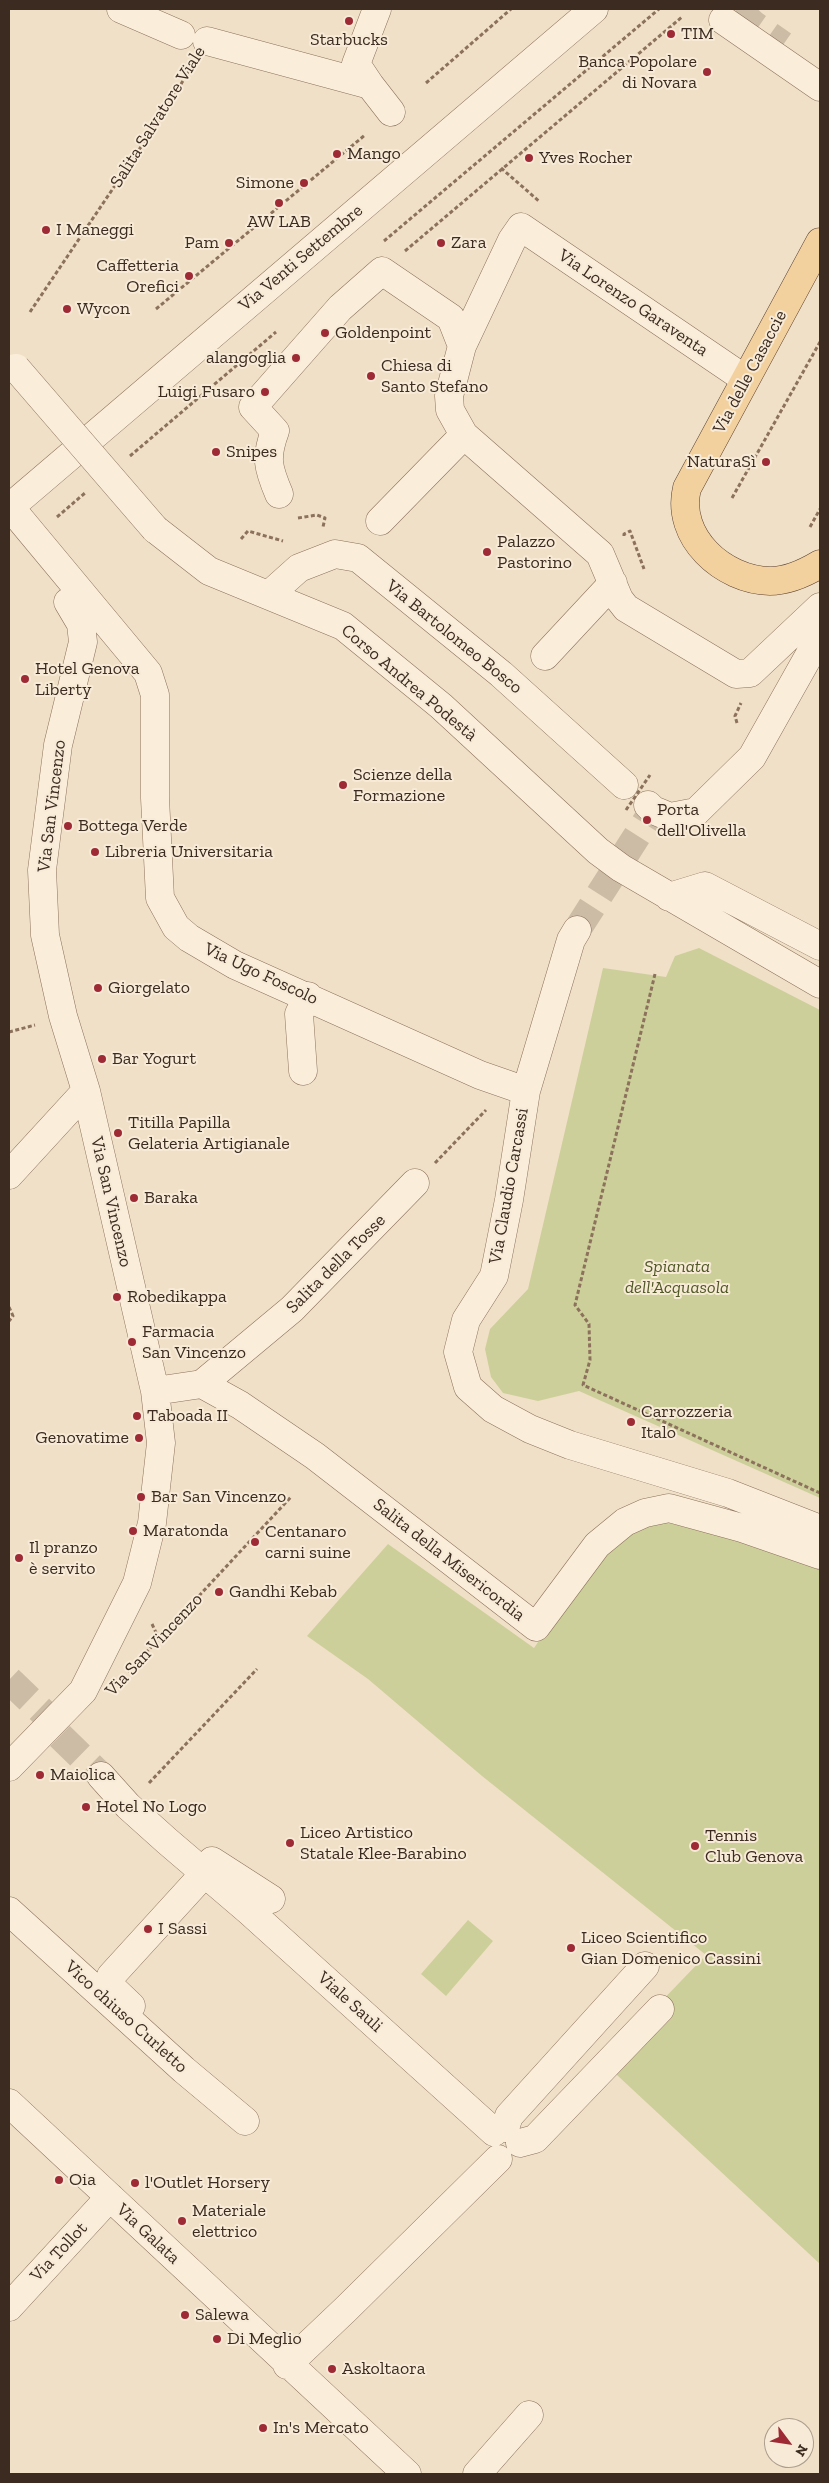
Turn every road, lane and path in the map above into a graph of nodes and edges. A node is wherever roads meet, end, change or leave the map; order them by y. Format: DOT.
graph roads {
  1 [pos="121,9"];
  2 [pos="377,9"];
  3 [pos="511,9"];
  4 [pos="594,9"];
  5 [pos="682,17"];
  6 [pos="723,20"];
  7 [pos="181,35"];
  8 [pos="207,40"];
  9 [pos="426,83"];
  10 [pos="370,85"];
  11 [pos="820,87"];
  12 [pos="391,112"];
  13 [pos="365,135"];
  14 [pos="820,242"];
  15 [pos="382,271"];
  16 [pos="156,309"];
  17 [pos="30,312"];
  18 [pos="820,342"];
  19 [pos="462,346"];
  20 [pos="13,365"];
  21 [pos="745,379"];
  22 [pos="464,435"];
  23 [pos="279,494"];
  24 [pos="732,498"];
  25 [pos="9,508"];
  26 [pos="820,509"];
  27 [pos="325,518"];
  28 [pos="380,521"];
  29 [pos="810,527"];
  30 [pos="318,531"];
  31 [pos="241,538"];
  32 [pos="288,541"];
  33 [pos="820,564"];
  34 [pos="613,583"];
  35 [pos="72,594"];
  36 [pos="270,594"];
  37 [pos="820,607"];
  38 [pos="820,636"];
  39 [pos="545,656"];
  40 [pos="650,775"];
  41 [pos="640,806"];
  42 [pos="657,891"];
  43 [pos="577,930"];
  44 [pos="820,946"];
  45 [pos="656,974"];
  46 [pos="820,984"];
  47 [pos="308,996"];
  48 [pos="303,1071"];
  49 [pos="86,1091"];
  50 [pos="526,1091"];
  51 [pos="490,1106"];
  52 [pos="9,1175"];
  53 [pos="415,1183"];
  54 [pos="9,1307"];
  55 [pos="9,1320"];
  56 [pos="202,1384"];
  57 [pos="155,1392"];
  58 [pos="820,1493"];
  59 [pos="291,1497"];
  60 [pos="820,1529"];
  61 [pos="820,1555"];
  62 [pos="149,1617"];
  63 [pos="159,1638"];
  64 [pos="257,1669"];
  65 [pos="122,1678"];
  66 [pos="9,1767"];
  67 [pos="101,1776"];
  68 [pos="128,1806"];
  69 [pos="167,1841"];
  70 [pos="204,1874"];
  71 [pos="271,1900"];
  72 [pos="9,1911"];
  73 [pos="645,1966"];
  74 [pos="660,2009"];
  75 [pos="184,2070"];
  76 [pos="9,2103"];
  77 [pos="245,2122"];
  78 [pos="507,2134"];
  79 [pos="110,2197"];
  80 [pos="9,2307"];
  81 [pos="287,2365"];
  82 [pos="529,2415"];
  83 [pos="407,2474"];
  84 [pos="477,2474"];
  1 -- 7 [label="street"];
  2 -- 10 [label="street"];
  3 -- 9 [label="path"];
  4 -- 25 [label="street, Via Venti Settembre"];
  5 -- 15 [label="path"];
  6 -- 11 [label="street"];
  8 -- 10 [label="street, Salita Salvatore Viale"];
  8 -- 17 [label="path, Salita Salvatore Viale"];
  10 -- 12 [label="street"];
  13 -- 16 [label="path"];
  14 -- 21 [label="main road, Via delle Casaccie"];
  15 -- 19 [label="street"];
  15 -- 23 [label="street"];
  18 -- 24 [label="path"];
  19 -- 21 [label="street, Via Lorenzo Garaventa"];
  19 -- 22 [label="street"];
  20 -- 36 [label="street, Corso Andrea Podestà, bridge"];
  21 -- 33 [label="main road, Via delle Casaccie"];
  22 -- 28 [label="street"];
  22 -- 34 [label="street"];
  25 -- 35 [label="street, Via San Vincenzo"];
  26 -- 29 [label="path"];
  27 -- 30 [label="path"];
  31 -- 32 [label="path"];
  34 -- 37 [label="street"];
  34 -- 39 [label="street"];
  35 -- 47 [label="street, Via Ugo Foscolo"];
  35 -- 49 [label="street, Via San Vincenzo"];
  36 -- 41 [label="street, Via Bartolomeo Bosco"];
  36 -- 42 [label="street, Corso Andrea Podestà"];
  38 -- 41 [label="street, Via Bartolomeo Bosco"];
  40 -- 41 [label="path, bridge"];
  42 -- 44 [label="street"];
  42 -- 46 [label="street, Corso Andrea Podestà"];
  43 -- 50 [label="street, Via Claudio Carcassi"];
  45 -- 58 [label="path"];
  47 -- 48 [label="street"];
  47 -- 50 [label="street, Via Ugo Foscolo"];
  49 -- 52 [label="street"];
  49 -- 57 [label="street, Via San Vincenzo"];
  50 -- 60 [label="street, Via Claudio Carcassi"];
  51 -- 53 [label="path"];
  53 -- 56 [label="street, Salita della Tosse"];
  54 -- 55 [label="path"];
  56 -- 57 [label="street"];
  56 -- 61 [label="street, Salita della Misericordia"];
  57 -- 66 [label="street, Via San Vincenzo"];
  59 -- 63 [label="path, Via San Vincenzo"];
  62 -- 63 [label="path"];
  63 -- 65 [label="path, Via San Vincenzo"];
  64 -- 68 [label="path"];
  67 -- 68 [label="street, Viale Sauli"];
  68 -- 69 [label="street, Viale Sauli"];
  69 -- 70 [label="street, Viale Sauli"];
  69 -- 71 [label="street"];
  70 -- 75 [label="street"];
  70 -- 78 [label="street, Viale Sauli"];
  72 -- 75 [label="street, Vico chiuso Curletto"];
  73 -- 78 [label="street"];
  74 -- 78 [label="street"];
  75 -- 77 [label="street, Vico chiuso Curletto"];
  76 -- 79 [label="street, Via Galata"];
  78 -- 81 [label="street"];
  79 -- 80 [label="street, Via Tollot"];
  79 -- 81 [label="street, Via Galata"];
  81 -- 83 [label="street, Via Galata"];
  82 -- 84 [label="street"];
}
